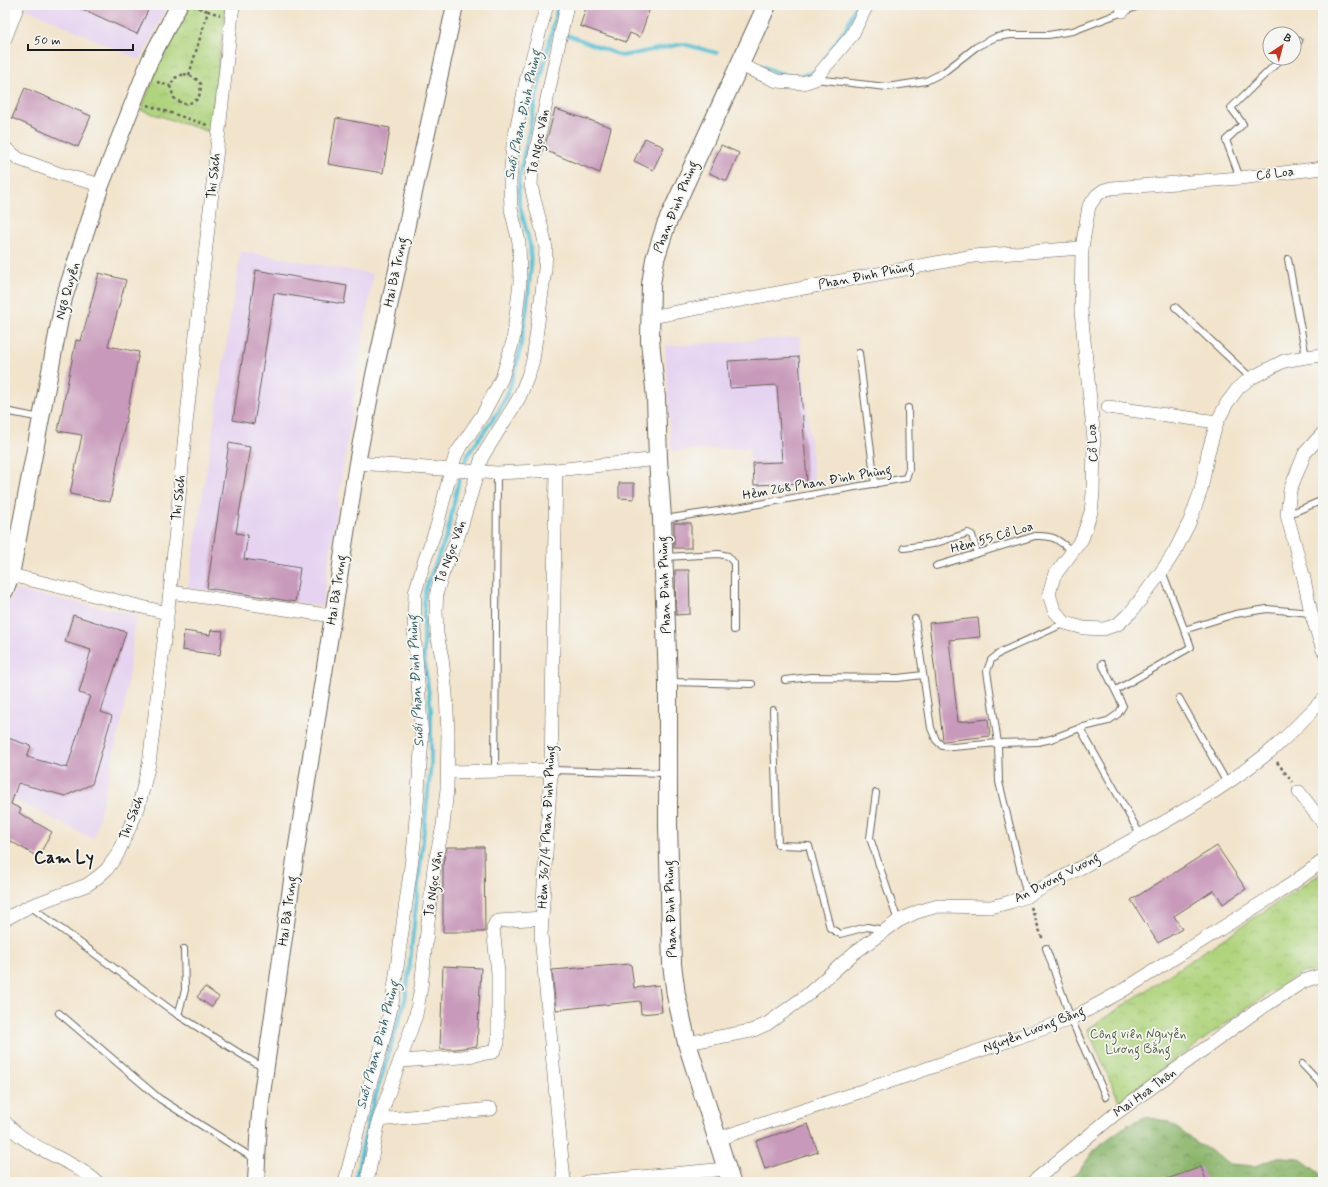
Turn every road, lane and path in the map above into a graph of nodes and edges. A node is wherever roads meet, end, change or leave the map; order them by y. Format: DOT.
graph roads {
  1 [pos="18,5"];
  2 [pos="179,5"];
  3 [pos="188,5"];
  4 [pos="233,5"];
  5 [pos="455,5"];
  6 [pos="547,5"];
  7 [pos="567,5"];
  8 [pos="767,5"];
  9 [pos="866,5"];
  10 [pos="1141,5"];
  11 [pos="1122,8"];
  12 [pos="208,11"];
  13 [pos="231,19"];
  14 [pos="5,39"];
  15 [pos="740,65"];
  16 [pos="1274,66"];
  17 [pos="189,75"];
  18 [pos="816,79"];
  19 [pos="134,101"];
  20 [pos="219,129"];
  21 [pos="5,148"];
  22 [pos="1323,168"];
  23 [pos="1240,178"];
  24 [pos="101,185"];
  25 [pos="1082,248"];
  26 [pos="1288,260"];
  27 [pos="1175,306"];
  28 [pos="651,317"];
  29 [pos="859,353"];
  30 [pos="1323,355"];
  31 [pos="1306,356"];
  32 [pos="1251,378"];
  33 [pos="1108,407"];
  34 [pos="908,408"];
  35 [pos="5,411"];
  36 [pos="42,418"];
  37 [pos="1217,422"];
  38 [pos="1323,433"];
  39 [pos="658,459"];
  40 [pos="357,463"];
  41 [pos="451,470"];
  42 [pos="556,470"];
  43 [pos="476,472"];
  44 [pos="497,473"];
  45 [pos="875,484"];
  46 [pos="1323,500"];
  47 [pos="1287,516"];
  48 [pos="662,519"];
  49 [pos="904,548"];
  50 [pos="1073,552"];
  51 [pos="977,553"];
  52 [pos="664,557"];
  53 [pos="936,566"];
  54 [pos="1162,571"];
  55 [pos="11,575"];
  56 [pos="5,591"];
  57 [pos="170,592"];
  58 [pos="167,612"];
  59 [pos="1311,613"];
  60 [pos="333,616"];
  61 [pos="915,619"];
  62 [pos="1065,622"];
  63 [pos="734,630"];
  64 [pos="1184,630"];
  65 [pos="1323,650"];
  66 [pos="1102,664"];
  67 [pos="923,675"];
  68 [pos="785,680"];
  69 [pos="668,682"];
  70 [pos="752,684"];
  71 [pos="1116,690"];
  72 [pos="1179,698"];
  73 [pos="1323,700"];
  74 [pos="773,710"];
  75 [pos="1080,728"];
  76 [pos="998,743"];
  77 [pos="1270,752"];
  78 [pos="496,770"];
  79 [pos="551,770"];
  80 [pos="448,772"];
  81 [pos="669,774"];
  82 [pos="1227,784"];
  83 [pos="1299,792"];
  84 [pos="876,793"];
  85 [pos="1323,823"];
  86 [pos="1141,836"];
  87 [pos="1323,861"];
  88 [pos="1027,896"];
  89 [pos="30,906"];
  90 [pos="542,918"];
  91 [pos="5,919"];
  92 [pos="898,921"];
  93 [pos="886,930"];
  94 [pos="1046,948"];
  95 [pos="184,949"];
  96 [pos="1323,977"];
  97 [pos="59,1013"];
  98 [pos="178,1015"];
  99 [pos="1071,1018"];
  100 [pos="686,1043"];
  101 [pos="400,1061"];
  102 [pos="1302,1064"];
  103 [pos="266,1070"];
  104 [pos="1323,1086"];
  105 [pos="1106,1097"];
  106 [pos="491,1109"];
  107 [pos="379,1120"];
  108 [pos="5,1122"];
  109 [pos="717,1139"];
  110 [pos="257,1161"];
  111 [pos="729,1176"];
  112 [pos="97,1182"];
  113 [pos="256,1182"];
  114 [pos="346,1182"];
  115 [pos="367,1182"];
  116 [pos="564,1182"];
  117 [pos="586,1182"];
  118 [pos="1033,1182"];
  1 -- 14 [label="street"];
  2 -- 19 [label="street, Ngô Quyền"];
  3 -- 12 [label="path"];
  4 -- 13 [label="street, Thi Sách"];
  5 -- 40 [label="street, Hai Bà Trưng"];
  6 -- 41 [label="street, Tô Ngọc Vân"];
  7 -- 43 [label="street, Tô Ngọc Vân"];
  8 -- 15 [label="main road, Phan Đình Phùng"];
  9 -- 18 [label="street"];
  10 -- 11 [label="lane"];
  11 -- 18 [label="lane"];
  12 -- 13 [label="path"];
  12 -- 17 [label="path"];
  13 -- 20 [label="street, Thi Sách"];
  15 -- 18 [label="street"];
  15 -- 28 [label="main road, Phan Đình Phùng"];
  16 -- 23 [label="lane"];
  17 -- 17 [label="path"];
  19 -- 20 [label="path"];
  19 -- 24 [label="street, Ngô Quyền"];
  20 -- 57 [label="street, Thi Sách"];
  21 -- 24 [label="street"];
  22 -- 23 [label="street, Cổ Loa"];
  23 -- 25 [label="street, Cổ Loa"];
  24 -- 36 [label="street, Ngô Quyền"];
  25 -- 28 [label="street, Phan Đinh Phùng"];
  25 -- 50 [label="street, Cổ Loa"];
  26 -- 31 [label="lane"];
  27 -- 32 [label="lane"];
  28 -- 39 [label="main road, Phan Đình Phùng"];
  29 -- 45 [label="lane"];
  30 -- 31 [label="street"];
  31 -- 32 [label="street"];
  32 -- 37 [label="street"];
  33 -- 37 [label="street, Cổ Loa"];
  34 -- 45 [label="lane, Hẻm 268 Phan Đình Phùng"];
  35 -- 36 [label="lane"];
  36 -- 55 [label="street, Ngô Quyền"];
  37 -- 54 [label="street"];
  38 -- 47 [label="street"];
  39 -- 42 [label="street"];
  39 -- 48 [label="main road, Phan Đình Phùng"];
  40 -- 41 [label="street"];
  40 -- 60 [label="street, Hai Bà Trưng"];
  41 -- 43 [label="street"];
  41 -- 114 [label="street, Tô Ngọc Vân"];
  42 -- 44 [label="street"];
  42 -- 79 [label="street, Hẻm 367/4 Phan Đình Phùng"];
  43 -- 44 [label="street"];
  43 -- 80 [label="street, Tô Ngọc Vân"];
  44 -- 78 [label="lane"];
  45 -- 48 [label="lane, Hẻm 268 Phan Đình Phùng"];
  46 -- 47 [label="lane"];
  47 -- 59 [label="street"];
  48 -- 52 [label="main road, Phan Đình Phùng"];
  49 -- 51 [label="lane"];
  50 -- 51 [label="lane, Hẻm 55 Cổ Loa"];
  50 -- 62 [label="street, Cổ Loa"];
  51 -- 53 [label="lane, Hẻm 55 Cổ Loa"];
  52 -- 63 [label="lane"];
  52 -- 69 [label="main road, Phan Đình Phùng"];
  54 -- 62 [label="street"];
  54 -- 64 [label="lane"];
  55 -- 56 [label="street, Ngô Quyền"];
  55 -- 58 [label="street"];
  57 -- 58 [label="street, Thi Sách"];
  57 -- 60 [label="street"];
  58 -- 89 [label="street, Thi Sách"];
  59 -- 64 [label="lane"];
  59 -- 65 [label="street"];
  60 -- 103 [label="street, Hai Bà Trưng"];
  61 -- 67 [label="lane"];
  62 -- 76 [label="lane"];
  64 -- 71 [label="lane"];
  66 -- 71 [label="lane"];
  67 -- 68 [label="lane"];
  67 -- 76 [label="lane"];
  69 -- 70 [label="lane"];
  69 -- 81 [label="main road, Phan Đình Phùng"];
  71 -- 75 [label="lane"];
  72 -- 82 [label="lane"];
  73 -- 77 [label="street, An Dương Vương"];
  74 -- 93 [label="lane"];
  75 -- 76 [label="lane"];
  75 -- 86 [label="lane"];
  76 -- 88 [label="lane"];
  77 -- 82 [label="street, An Dương Vương"];
  77 -- 83 [label="path"];
  78 -- 79 [label="street"];
  78 -- 80 [label="street"];
  79 -- 81 [label="lane"];
  79 -- 90 [label="street, Hẻm 367/4 Phan Đình Phùng"];
  80 -- 101 [label="street, Tô Ngọc Vân"];
  81 -- 100 [label="main road, Phan Đình Phùng"];
  82 -- 86 [label="street, An Dương Vương"];
  83 -- 85 [label="street"];
  84 -- 92 [label="lane"];
  86 -- 88 [label="street, An Dương Vương"];
  87 -- 99 [label="street, Nguyễn Lương Bằng"];
  88 -- 92 [label="street, An Dương Vương"];
  88 -- 94 [label="path"];
  89 -- 91 [label="street, Thi Sách"];
  89 -- 98 [label="lane"];
  90 -- 101 [label="street"];
  90 -- 116 [label="street, Hẻm 367/4 Phan Đình Phùng"];
  92 -- 93 [label="street, An Dương Vương"];
  93 -- 100 [label="street, An Dương Vương"];
  94 -- 99 [label="lane"];
  95 -- 98 [label="lane"];
  96 -- 118 [label="street, Mai Hoa Thôn"];
  97 -- 110 [label="lane"];
  98 -- 103 [label="lane"];
  99 -- 105 [label="lane"];
  99 -- 109 [label="street, Nguyễn Lương Bằng"];
  100 -- 109 [label="main road, Phan Đình Phùng"];
  101 -- 107 [label="street, Tô Ngọc Vân"];
  102 -- 104 [label="lane"];
  103 -- 110 [label="street, Hai Bà Trưng"];
  106 -- 107 [label="street"];
  107 -- 115 [label="street, Tô Ngọc Vân"];
  108 -- 112 [label="street"];
  109 -- 111 [label="main road, Phan Đình Phùng"];
  110 -- 113 [label="street, Hai Bà Trưng"];
  111 -- 117 [label="street"];
}
